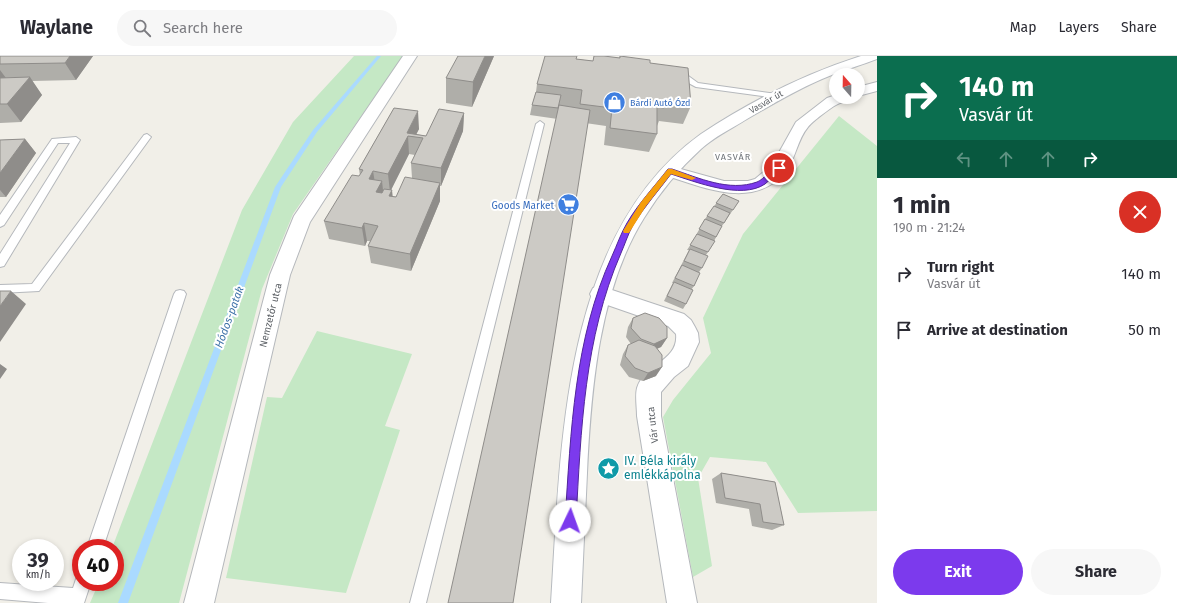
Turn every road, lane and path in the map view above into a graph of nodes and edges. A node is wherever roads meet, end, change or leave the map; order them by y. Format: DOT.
graph roads {
  1 [pos="410,56"];
  2 [pos="874,56"];
  3 [pos="664,74"];
  4 [pos="877,86"];
  5 [pos="865,90"];
  6 [pos="777,96"];
  7 [pos="829,103"];
  8 [pos="540,124"];
  9 [pos="147,137"];
  10 [pos="670,171"];
  11 [pos="12,205"];
  12 [pos="0,206"];
  13 [pos="0,223"];
  14 [pos="0,263"];
  15 [pos="0,289"];
  16 [pos="180,294"];
  17 [pos="600,294"];
  18 [pos="98,539"];
  19 [pos="0,591"];
  20 [pos="79,594"];
  21 [pos="199,603"];
  22 [pos="418,603"];
  23 [pos="566,603"];
  24 [pos="682,603"];
  1 -- 21 [label="street, Nemzetőr utca"];
  2 -- 6 [label="street, Vasvár út"];
  3 -- 6 [label="lane"];
  4 -- 5 [label="street"];
  6 -- 10 [label="street, Vasvár út"];
  7 -- 10 [label="street"];
  8 -- 22 [label="lane"];
  9 -- 15 [label="lane"];
  10 -- 17 [label="street, Vasvár út"];
  11 -- 12 [label="lane"];
  11 -- 13 [label="lane"];
  11 -- 14 [label="lane"];
  16 -- 18 [label="lane"];
  17 -- 23 [label="street, Vasvár út"];
  17 -- 24 [label="street, Vár utca"];
  19 -- 20 [label="lane"];
}
